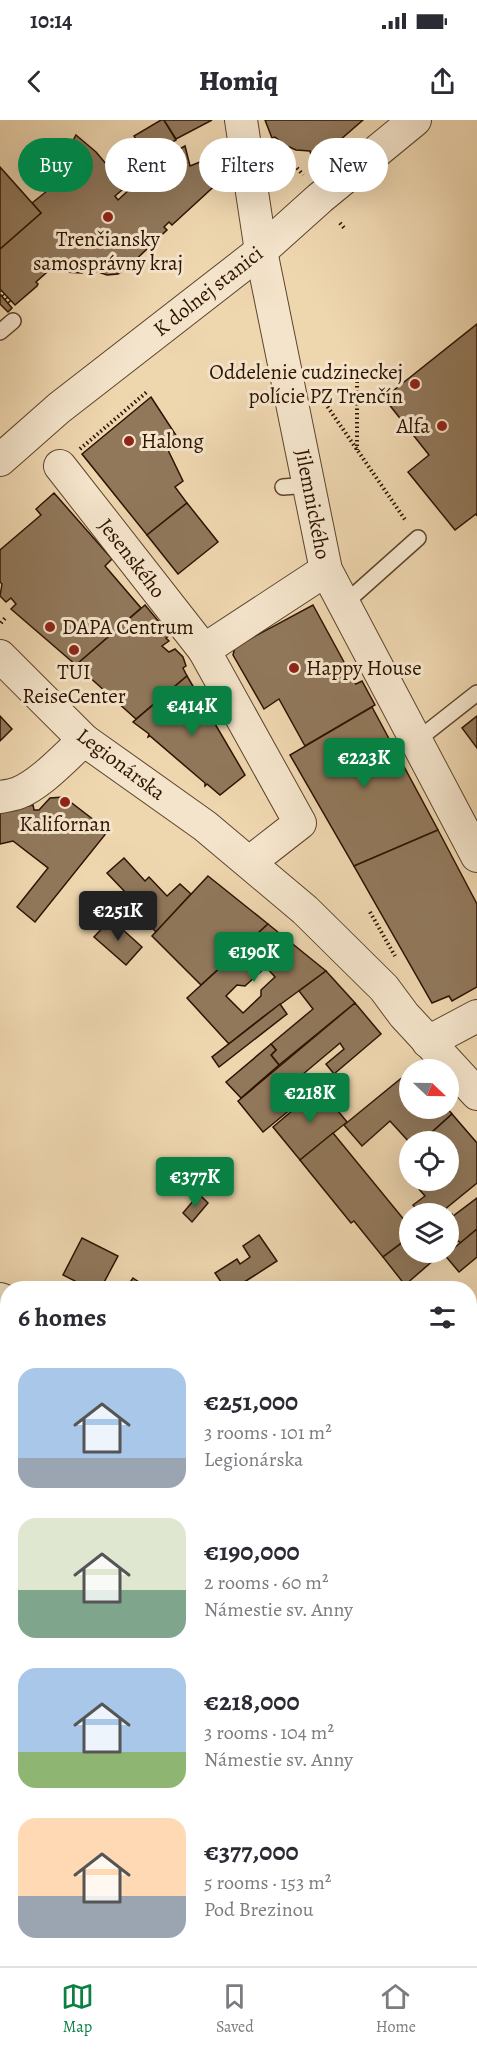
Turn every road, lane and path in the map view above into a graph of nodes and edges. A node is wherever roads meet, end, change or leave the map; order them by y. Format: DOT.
graph roads {
  1 [pos="241,120"];
  2 [pos="415,120"];
  3 [pos="297,168"];
  4 [pos="305,178"];
  5 [pos="340,223"];
  6 [pos="345,229"];
  7 [pos="261,251"];
  8 [pos="13,321"];
  9 [pos="0,332"];
  10 [pos="357,376"];
  11 [pos="148,391"];
  12 [pos="325,403"];
  13 [pos="357,451"];
  14 [pos="69,458"];
  15 [pos="0,460"];
  16 [pos="418,538"];
  17 [pos="326,570"];
  18 [pos="344,604"];
  19 [pos="6,617"];
  20 [pos="1,623"];
  21 [pos="204,650"];
  22 [pos="0,656"];
  23 [pos="477,693"];
  24 [pos="84,740"];
  25 [pos="416,741"];
  26 [pos="0,797"];
  27 [pos="477,856"];
  28 [pos="250,862"];
  29 [pos="370,912"];
  30 [pos="399,963"];
  31 [pos="477,1016"];
  32 [pos="428,1042"];
  33 [pos="477,1094"];
  1 -- 7 [label="street, Jilemnického"];
  2 -- 7 [label="street, K dolnej stanici"];
  3 -- 4 [label="path"];
  5 -- 6 [label="path"];
  7 -- 15 [label="street, K dolnej stanici"];
  7 -- 17 [label="street, Jilemnického"];
  8 -- 9 [label="lane"];
  10 -- 13 [label="path"];
  11 -- 14 [label="path"];
  12 -- 13 [label="path"];
  13 -- 16 [label="path"];
  14 -- 21 [label="street, Jesenského"];
  16 -- 18 [label="lane"];
  17 -- 18 [label="street, Jilemnického"];
  17 -- 21 [label="street"];
  18 -- 25 [label="street, Jilemnického"];
  19 -- 20 [label="path"];
  21 -- 28 [label="street, Jesenského"];
  22 -- 24 [label="street, Legionárska"];
  23 -- 25 [label="lane"];
  24 -- 26 [label="street"];
  24 -- 28 [label="street, Legionárska"];
  25 -- 27 [label="street, Jilemnického"];
  28 -- 32 [label="street, Legionárska"];
  29 -- 30 [label="path"];
  31 -- 32 [label="street"];
  32 -- 33 [label="street, Legionárska"];
}
